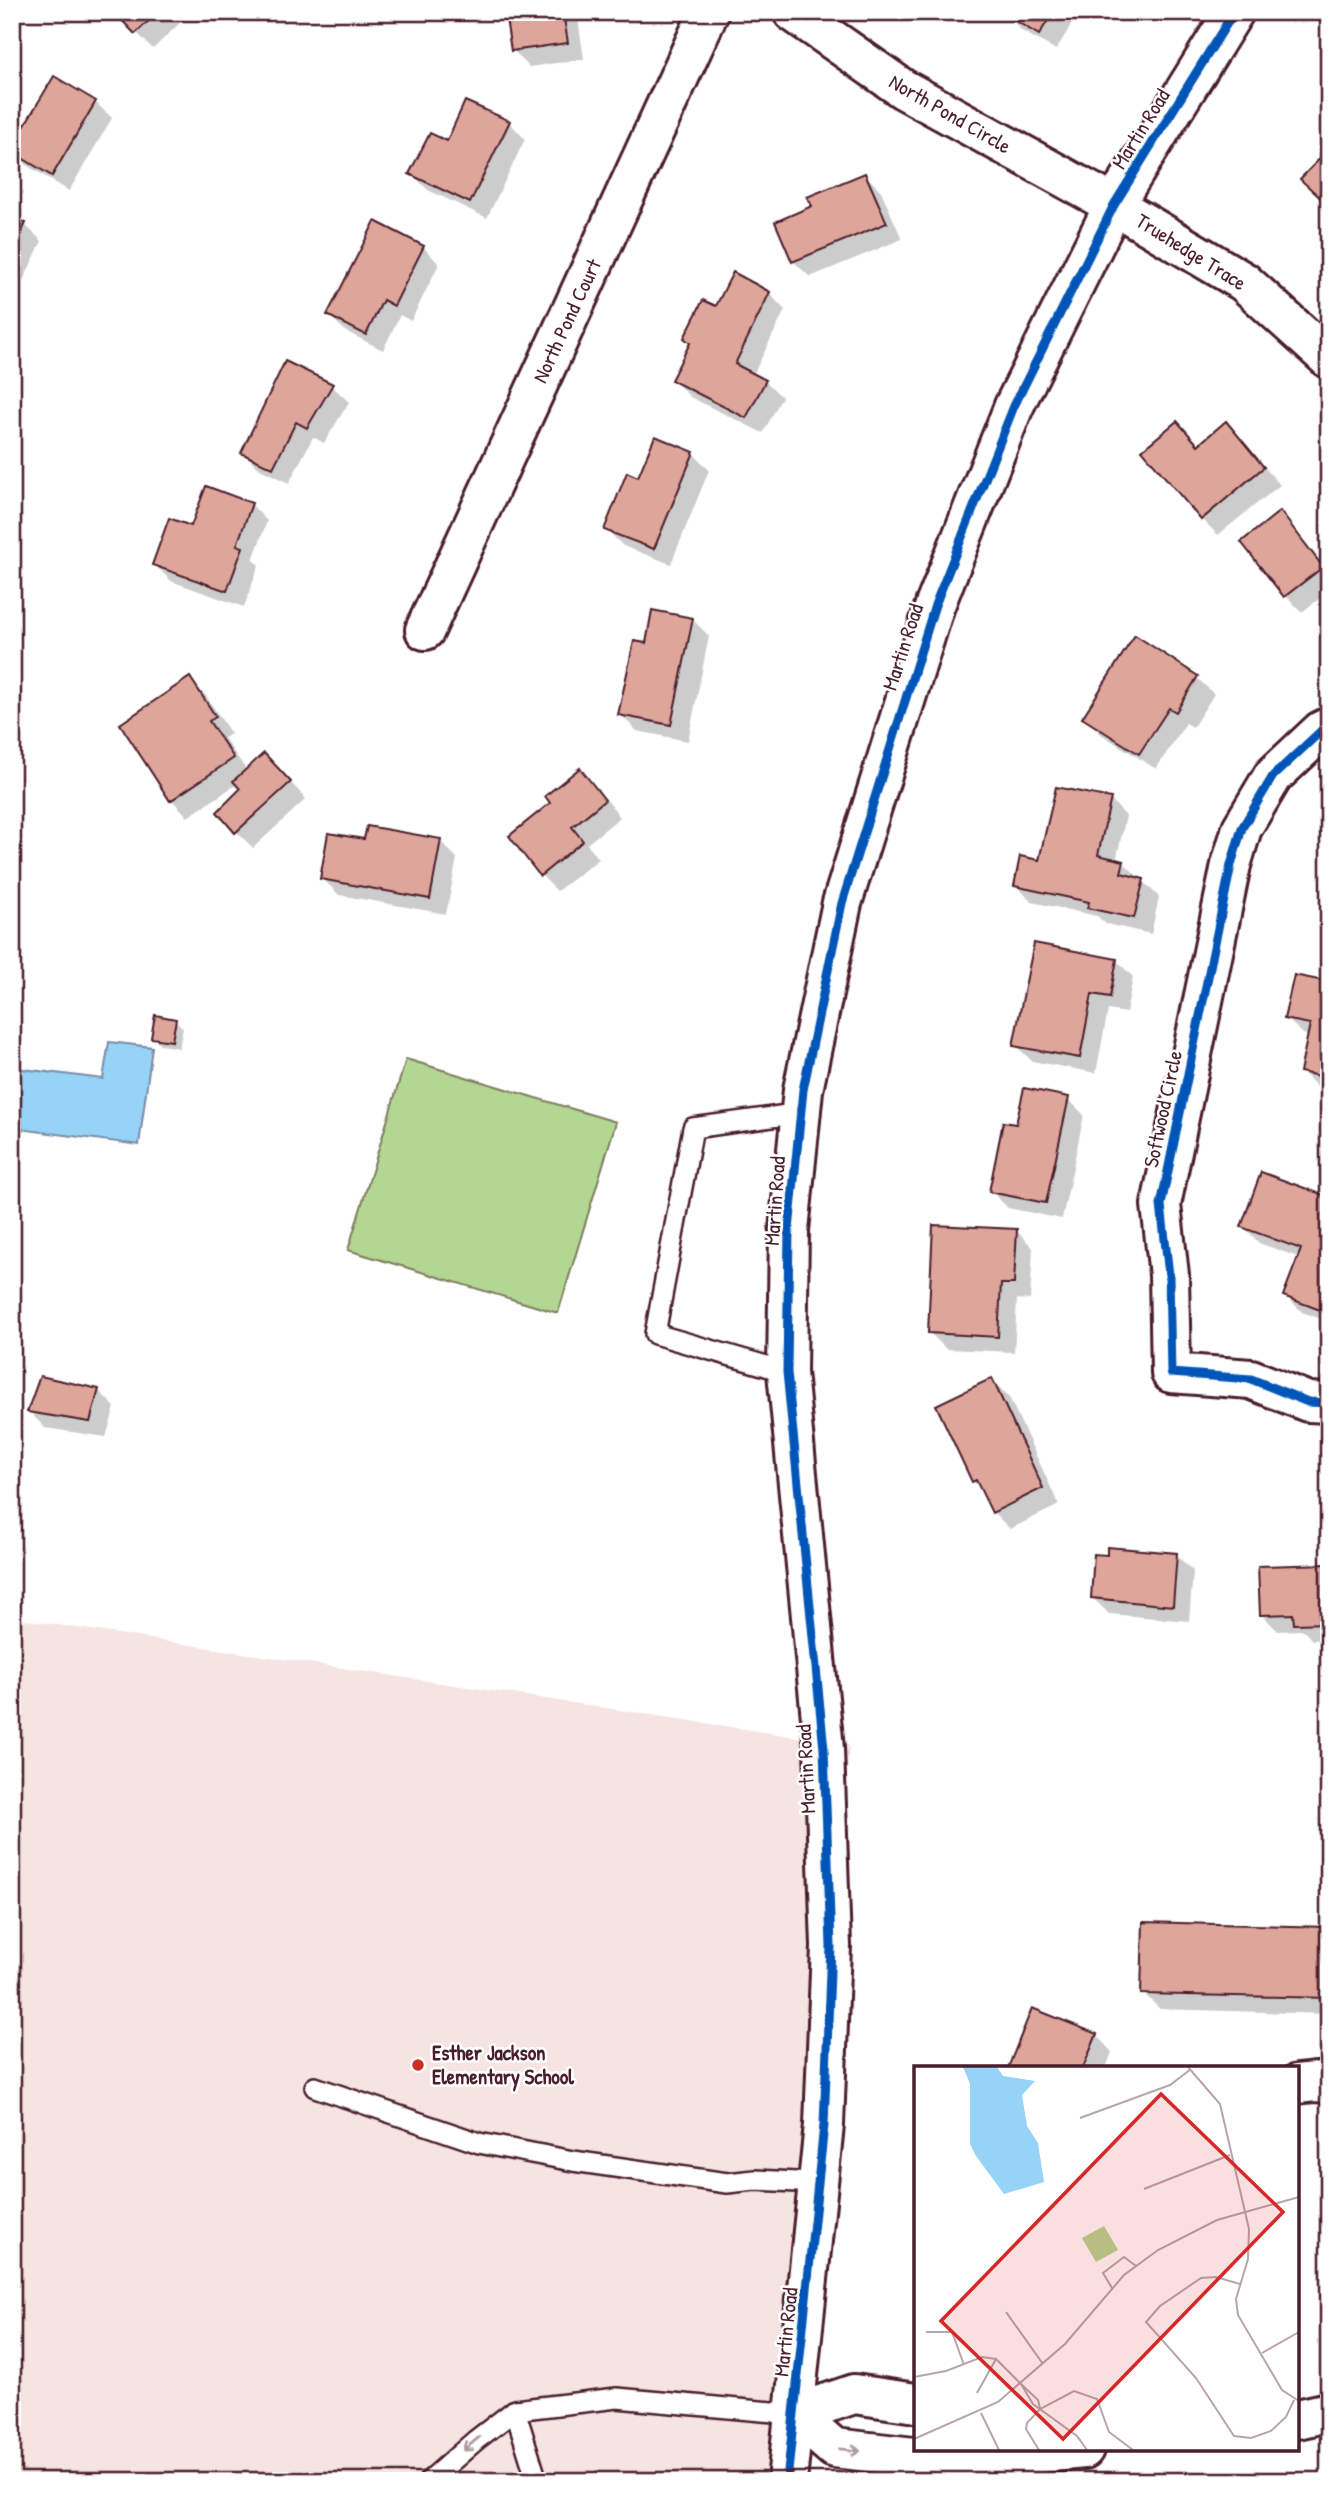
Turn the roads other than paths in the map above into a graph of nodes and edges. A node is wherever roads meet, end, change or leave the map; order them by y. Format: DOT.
graph roads {
  1 [pos="709,12"];
  2 [pos="793,12"];
  3 [pos="1234,12"];
  4 [pos="1114,205"];
  5 [pos="1329,359"];
  6 [pos="425,629"];
  7 [pos="1329,727"];
  8 [pos="800,1113"];
  9 [pos="787,1372"];
  10 [pos="1329,1403"];
  11 [pos="1329,2083"];
  12 [pos="1299,2084"];
  13 [pos="315,2087"];
  14 [pos="818,2183"];
  15 [pos="914,2403"];
  16 [pos="515,2410"];
  17 [pos="1329,2412"];
  18 [pos="795,2414"];
  19 [pos="1299,2419"];
  20 [pos="1074,2451"];
  21 [pos="1041,2458"];
  22 [pos="429,2481"];
  23 [pos="537,2481"];
  24 [pos="787,2481"];
  1 -- 6 [label="street, North Pond Court"];
  2 -- 4 [label="street, North Pond Circle"];
  3 -- 4 [label="street, Martin Road"];
  4 -- 5 [label="street, Truehedge Trace"];
  4 -- 8 [label="street, Martin Road"];
  7 -- 10 [label="street, Softwood Circle"];
  8 -- 9 [label="street, Martin Road"];
  8 -- 9 [label="lane"];
  9 -- 14 [label="street, Martin Road"];
  11 -- 12 [label="street"];
  13 -- 14 [label="lane"];
  14 -- 18 [label="street, Martin Road"];
  15 -- 18 [label="street"];
  16 -- 18 [label="lane"];
  16 -- 22 [label="lane, one-way"];
  16 -- 23 [label="lane"];
  17 -- 19 [label="street"];
  18 -- 21 [label="street, one-way"];
  18 -- 24 [label="street, Martin Road"];
  20 -- 21 [label="street"];
}
